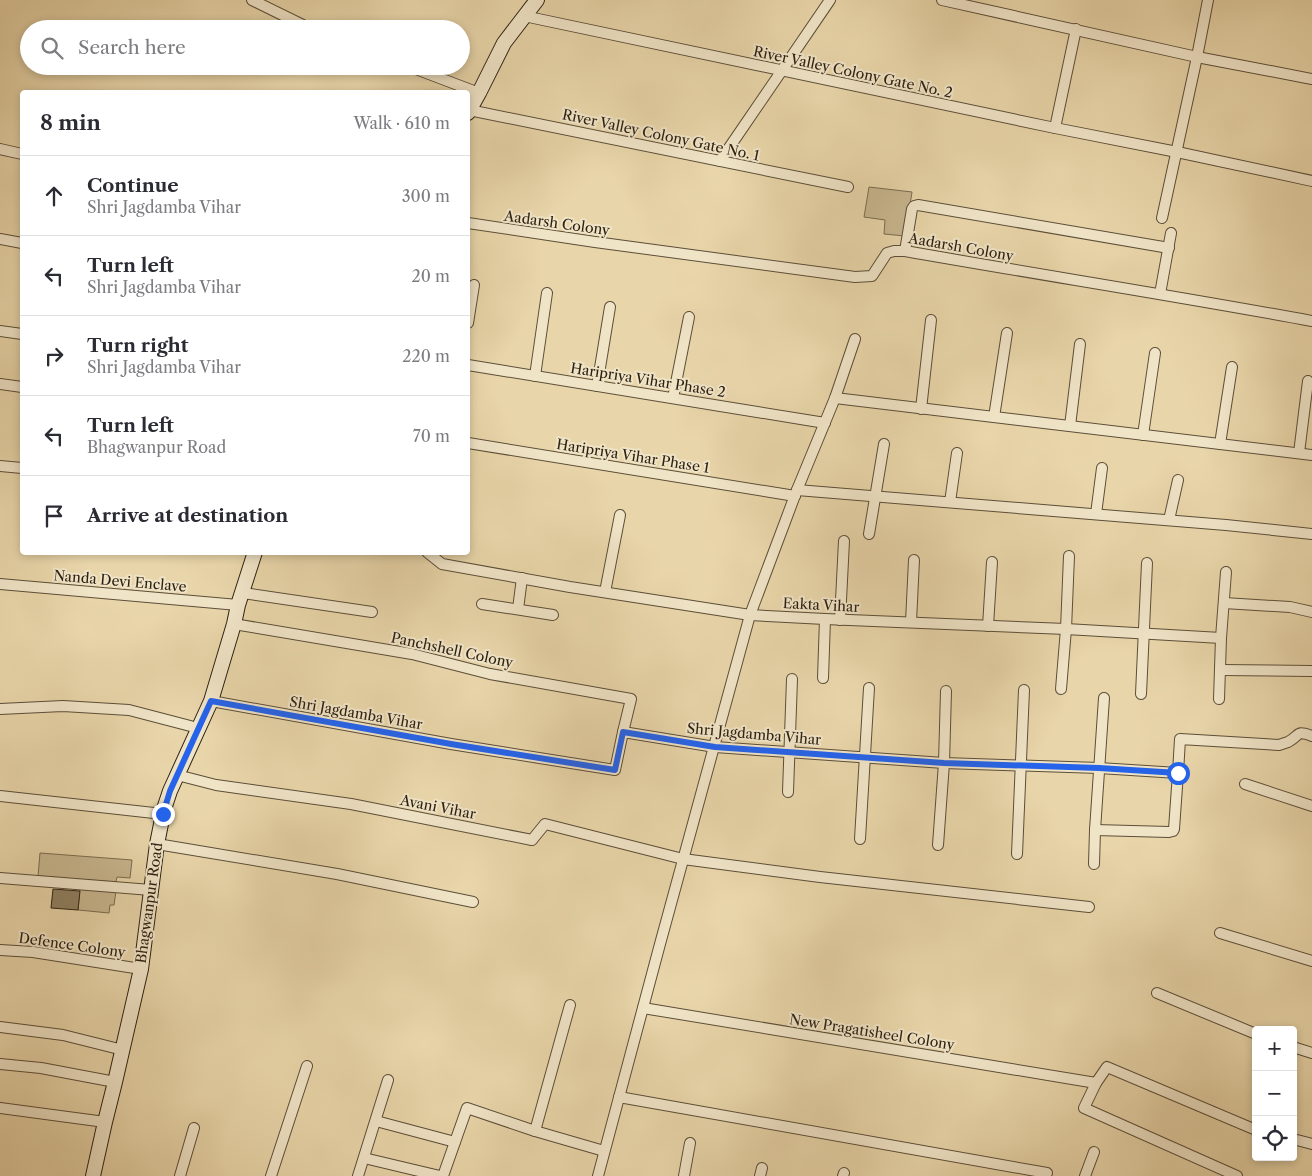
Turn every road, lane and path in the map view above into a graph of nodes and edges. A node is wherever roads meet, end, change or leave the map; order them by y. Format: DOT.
graph roads {
  1 [pos="252,0"];
  2 [pos="537,0"];
  3 [pos="830,0"];
  4 [pos="942,0"];
  5 [pos="1208,0"];
  6 [pos="524,16"];
  7 [pos="293,20"];
  8 [pos="1076,29"];
  9 [pos="1197,57"];
  10 [pos="782,70"];
  11 [pos="432,75"];
  12 [pos="1312,79"];
  13 [pos="479,93"];
  14 [pos="470,108"];
  15 [pos="470,111"];
  16 [pos="1054,128"];
  17 [pos="0,149"];
  18 [pos="1177,152"];
  19 [pos="20,154"];
  20 [pos="720,161"];
  21 [pos="1312,182"];
  22 [pos="848,187"];
  23 [pos="1162,218"];
  24 [pos="470,223"];
  25 [pos="1171,233"];
  26 [pos="0,239"];
  27 [pos="20,243"];
  28 [pos="1169,248"];
  29 [pos="905,251"];
  30 [pos="474,285"];
  31 [pos="547,293"];
  32 [pos="1160,294"];
  33 [pos="610,307"];
  34 [pos="470,310"];
  35 [pos="689,317"];
  36 [pos="931,320"];
  37 [pos="1312,321"];
  38 [pos="0,331"];
  39 [pos="1007,333"];
  40 [pos="20,334"];
  41 [pos="855,339"];
  42 [pos="1080,344"];
  43 [pos="1155,353"];
  44 [pos="470,365"];
  45 [pos="1232,367"];
  46 [pos="535,376"];
  47 [pos="1308,382"];
  48 [pos="0,384"];
  49 [pos="597,386"];
  50 [pos="20,387"];
  51 [pos="673,398"];
  52 [pos="835,398"];
  53 [pos="921,408"];
  54 [pos="1308,413"];
  55 [pos="994,417"];
  56 [pos="825,423"];
  57 [pos="1070,426"];
  58 [pos="1143,435"];
  59 [pos="470,444"];
  60 [pos="884,444"];
  61 [pos="1220,444"];
  62 [pos="957,453"];
  63 [pos="1299,453"];
  64 [pos="1312,455"];
  65 [pos="0,466"];
  66 [pos="20,468"];
  67 [pos="1102,468"];
  68 [pos="1178,480"];
  69 [pos="796,493"];
  70 [pos="875,496"];
  71 [pos="950,502"];
  72 [pos="1096,514"];
  73 [pos="620,515"];
  74 [pos="1169,520"];
  75 [pos="868,534"];
  76 [pos="1312,534"];
  77 [pos="844,541"];
  78 [pos="254,555"];
  79 [pos="431,555"];
  80 [pos="1069,556"];
  81 [pos="914,560"];
  82 [pos="992,562"];
  83 [pos="1147,563"];
  84 [pos="1226,572"];
  85 [pos="522,578"];
  86 [pos="0,584"];
  87 [pos="605,592"];
  88 [pos="240,599"];
  89 [pos="1224,603"];
  90 [pos="482,604"];
  91 [pos="518,609"];
  92 [pos="372,612"];
  93 [pos="1312,612"];
  94 [pos="554,615"];
  95 [pos="750,615"];
  96 [pos="825,619"];
  97 [pos="840,620"];
  98 [pos="911,622"];
  99 [pos="234,624"];
  100 [pos="988,626"];
  101 [pos="1066,629"];
  102 [pos="1143,634"];
  103 [pos="1221,638"];
  104 [pos="1220,670"];
  105 [pos="1312,671"];
  106 [pos="823,678"];
  107 [pos="792,679"];
  108 [pos="869,688"];
  109 [pos="1061,689"];
  110 [pos="1024,690"];
  111 [pos="946,691"];
  112 [pos="1141,694"];
  113 [pos="1104,698"];
  114 [pos="1219,700"];
  115 [pos="211,701"];
  116 [pos="0,709"];
  117 [pos="198,728"];
  118 [pos="623,732"];
  119 [pos="1312,736"];
  120 [pos="715,747"];
  121 [pos="789,752"];
  122 [pos="866,757"];
  123 [pos="944,763"];
  124 [pos="1021,765"];
  125 [pos="1099,768"];
  126 [pos="1178,773"];
  127 [pos="177,775"];
  128 [pos="1245,784"];
  129 [pos="788,792"];
  130 [pos="0,796"];
  131 [pos="1312,806"];
  132 [pos="163,814"];
  133 [pos="1095,830"];
  134 [pos="860,840"];
  135 [pos="157,844"];
  136 [pos="938,845"];
  137 [pos="1017,854"];
  138 [pos="683,859"];
  139 [pos="1094,864"];
  140 [pos="0,878"];
  141 [pos="151,890"];
  142 [pos="474,902"];
  143 [pos="1090,907"];
  144 [pos="1220,933"];
  145 [pos="0,950"];
  146 [pos="1312,961"];
  147 [pos="140,969"];
  148 [pos="1157,993"];
  149 [pos="570,1005"];
  150 [pos="643,1008"];
  151 [pos="0,1027"];
  152 [pos="1252,1032"];
  153 [pos="1297,1048"];
  154 [pos="123,1050"];
  155 [pos="1312,1053"];
  156 [pos="0,1064"];
  157 [pos="307,1066"];
  158 [pos="388,1080"];
  159 [pos="116,1082"];
  160 [pos="1096,1082"];
  161 [pos="619,1097"];
  162 [pos="0,1108"];
  163 [pos="376,1121"];
  164 [pos="105,1122"];
  165 [pos="194,1128"];
  166 [pos="1252,1128"];
  167 [pos="535,1131"];
  168 [pos="1297,1140"];
  169 [pos="455,1142"];
  170 [pos="690,1143"];
  171 [pos="1312,1144"];
  172 [pos="604,1151"];
  173 [pos="1094,1152"];
  174 [pos="364,1158"];
  175 [pos="1046,1173"];
  176 [pos="93,1176"];
  177 [pos="180,1176"];
  178 [pos="271,1176"];
  179 [pos="358,1176"];
  180 [pos="441,1176"];
  181 [pos="598,1176"];
  182 [pos="684,1176"];
  183 [pos="1085,1176"];
  184 [pos="1237,1176"];
  1 -- 7 [label="street"];
  2 -- 6 [label="street"];
  3 -- 10 [label="street"];
  4 -- 8 [label="street"];
  5 -- 9 [label="street"];
  6 -- 10 [label="street, River Valley Colony Gate No. 2"];
  6 -- 13 [label="street"];
  8 -- 9 [label="street"];
  8 -- 16 [label="street"];
  9 -- 12 [label="street"];
  9 -- 18 [label="street"];
  10 -- 16 [label="street, River Valley Colony Gate No. 2"];
  10 -- 20 [label="street"];
  11 -- 13 [label="street"];
  13 -- 14 [label="street"];
  15 -- 20 [label="street, River Valley Colony Gate No. 1"];
  16 -- 18 [label="street, River Valley Colony Gate No. 2"];
  17 -- 19 [label="street"];
  18 -- 21 [label="street, River Valley Colony Gate No. 2"];
  18 -- 23 [label="street"];
  20 -- 22 [label="street, River Valley Colony Gate No. 1"];
  24 -- 29 [label="street, Aadarsh Colony"];
  25 -- 28 [label="street"];
  26 -- 27 [label="street"];
  28 -- 29 [label="street"];
  28 -- 32 [label="street"];
  29 -- 32 [label="street, Aadarsh Colony"];
  30 -- 34 [label="street"];
  31 -- 46 [label="street"];
  32 -- 37 [label="street, Aadarsh Colony"];
  33 -- 49 [label="street"];
  35 -- 51 [label="street"];
  36 -- 53 [label="street"];
  38 -- 40 [label="street"];
  39 -- 55 [label="street"];
  41 -- 52 [label="street"];
  42 -- 57 [label="street"];
  43 -- 58 [label="street"];
  44 -- 46 [label="street, Haripriya Vihar Phase 2"];
  45 -- 61 [label="street"];
  46 -- 49 [label="street, Haripriya Vihar Phase 2"];
  47 -- 54 [label="street"];
  48 -- 50 [label="street"];
  49 -- 51 [label="street, Haripriya Vihar Phase 2"];
  51 -- 56 [label="street, Haripriya Vihar Phase 2"];
  52 -- 53 [label="street"];
  52 -- 56 [label="street"];
  53 -- 55 [label="street"];
  54 -- 63 [label="street"];
  55 -- 57 [label="street"];
  56 -- 69 [label="street"];
  57 -- 58 [label="street"];
  58 -- 61 [label="street"];
  59 -- 69 [label="street, Haripriya Vihar Phase 1"];
  60 -- 70 [label="street"];
  61 -- 63 [label="street"];
  62 -- 71 [label="street"];
  63 -- 64 [label="street"];
  65 -- 66 [label="street"];
  67 -- 72 [label="street"];
  68 -- 74 [label="street"];
  69 -- 70 [label="street, Haripriya Vihar Phase 1"];
  69 -- 95 [label="street"];
  70 -- 71 [label="street, Haripriya Vihar Phase 1"];
  70 -- 75 [label="street"];
  71 -- 72 [label="street, Haripriya Vihar Phase 1"];
  72 -- 74 [label="street, Haripriya Vihar Phase 1"];
  73 -- 87 [label="street"];
  74 -- 76 [label="street, Haripriya Vihar Phase 1"];
  77 -- 97 [label="street"];
  78 -- 88 [label="street, Bhagwanpur Road"];
  79 -- 85 [label="street, Eakta Vihar"];
  80 -- 101 [label="street"];
  81 -- 98 [label="street"];
  82 -- 100 [label="street"];
  83 -- 102 [label="street"];
  84 -- 89 [label="street"];
  85 -- 87 [label="street, Eakta Vihar"];
  85 -- 91 [label="street"];
  86 -- 88 [label="street, Nanda Devi Enclave"];
  87 -- 95 [label="street, Eakta Vihar"];
  88 -- 92 [label="street, Nanda Devi Enclave"];
  88 -- 99 [label="street, Bhagwanpur Road"];
  89 -- 93 [label="street"];
  89 -- 103 [label="street"];
  90 -- 91 [label="street"];
  91 -- 94 [label="street"];
  95 -- 96 [label="street, Eakta Vihar"];
  95 -- 120 [label="street"];
  96 -- 97 [label="street, Eakta Vihar"];
  96 -- 106 [label="street"];
  97 -- 98 [label="street, Eakta Vihar"];
  98 -- 100 [label="street, Eakta Vihar"];
  99 -- 115 [label="street, Bhagwanpur Road"];
  99 -- 118 [label="street, Panchshell Colony"];
  100 -- 101 [label="street, Eakta Vihar"];
  101 -- 102 [label="street, Eakta Vihar"];
  101 -- 109 [label="street"];
  102 -- 103 [label="street, Eakta Vihar"];
  102 -- 112 [label="street"];
  103 -- 104 [label="street"];
  104 -- 105 [label="street"];
  104 -- 114 [label="street"];
  107 -- 121 [label="street"];
  108 -- 122 [label="street"];
  110 -- 124 [label="street"];
  111 -- 123 [label="street"];
  113 -- 125 [label="street"];
  115 -- 117 [label="street, Bhagwanpur Road"];
  115 -- 118 [label="street, Shri Jagdamba Vihar"];
  116 -- 117 [label="street"];
  117 -- 127 [label="street, Bhagwanpur Road"];
  118 -- 120 [label="street, Shri Jagdamba Vihar"];
  119 -- 126 [label="street"];
  120 -- 121 [label="street, Shri Jagdamba Vihar"];
  120 -- 138 [label="street"];
  121 -- 122 [label="street, Shri Jagdamba Vihar"];
  121 -- 129 [label="street"];
  122 -- 123 [label="street, Shri Jagdamba Vihar"];
  122 -- 134 [label="street"];
  123 -- 124 [label="street, Shri Jagdamba Vihar"];
  123 -- 136 [label="street"];
  124 -- 125 [label="street, Shri Jagdamba Vihar"];
  124 -- 137 [label="street"];
  125 -- 126 [label="street, Shri Jagdamba Vihar"];
  125 -- 133 [label="street"];
  126 -- 133 [label="street"];
  127 -- 132 [label="street, Bhagwanpur Road"];
  127 -- 138 [label="street, Avani Vihar"];
  128 -- 131 [label="street"];
  130 -- 132 [label="street"];
  132 -- 135 [label="street, Bhagwanpur Road"];
  133 -- 139 [label="street"];
  135 -- 141 [label="street, Bhagwanpur Road"];
  135 -- 142 [label="street"];
  138 -- 143 [label="street"];
  138 -- 150 [label="street"];
  140 -- 141 [label="street"];
  141 -- 147 [label="street, Bhagwanpur Road"];
  144 -- 146 [label="street"];
  145 -- 147 [label="street, Defence Colony"];
  147 -- 154 [label="street, Bhagwanpur Road"];
  148 -- 152 [label="street"];
  149 -- 167 [label="street"];
  150 -- 160 [label="street, New Pragatisheel Colony"];
  150 -- 161 [label="street"];
  151 -- 154 [label="street"];
  153 -- 155 [label="street"];
  154 -- 159 [label="street, Bhagwanpur Road"];
  156 -- 159 [label="street"];
  157 -- 178 [label="street"];
  158 -- 163 [label="street"];
  159 -- 164 [label="street, Bhagwanpur Road"];
  160 -- 166 [label="street"];
  160 -- 184 [label="street"];
  161 -- 172 [label="street"];
  161 -- 175 [label="street"];
  162 -- 164 [label="street"];
  163 -- 169 [label="street"];
  163 -- 174 [label="street"];
  164 -- 176 [label="street, Bhagwanpur Road"];
  165 -- 177 [label="street"];
  167 -- 169 [label="street"];
  167 -- 172 [label="street"];
  168 -- 171 [label="street"];
  169 -- 180 [label="street"];
  170 -- 182 [label="street"];
  172 -- 181 [label="street"];
  173 -- 183 [label="street"];
  174 -- 179 [label="street"];
  174 -- 180 [label="street"];
}
